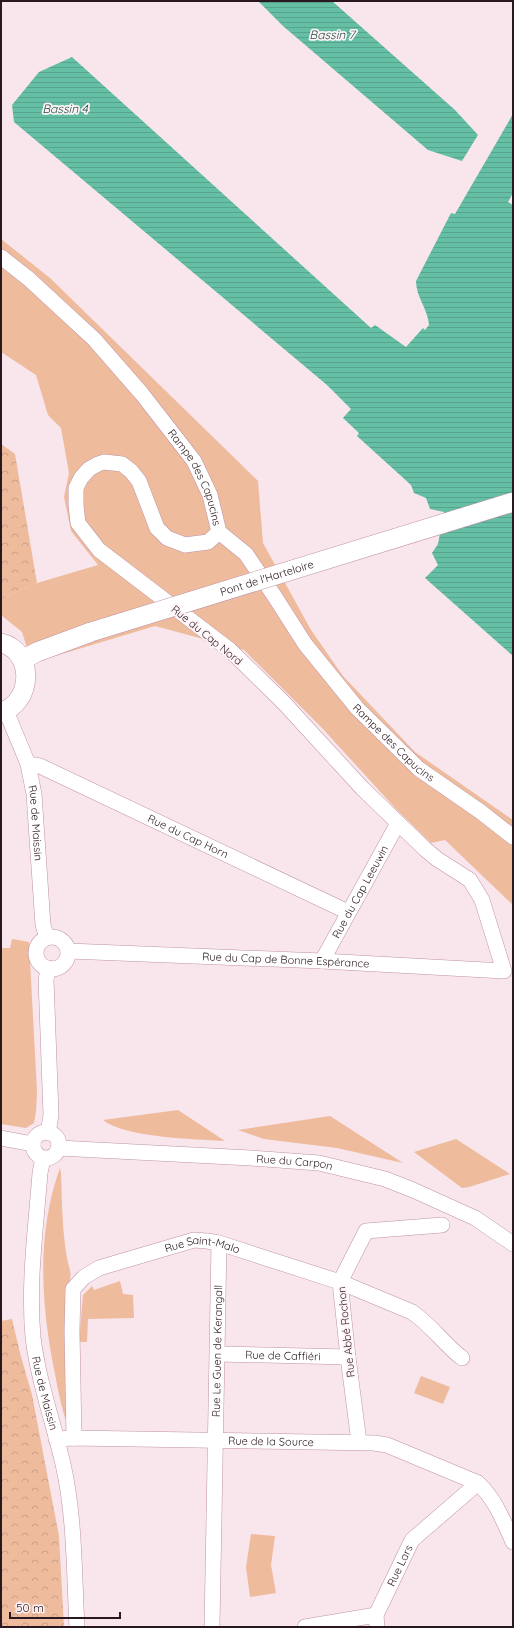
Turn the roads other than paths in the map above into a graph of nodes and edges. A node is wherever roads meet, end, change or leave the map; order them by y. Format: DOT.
graph roads {
  1 [pos="1,257"];
  2 [pos="513,502"];
  3 [pos="219,532"];
  4 [pos="1,643"];
  5 [pos="22,660"];
  6 [pos="4,712"];
  7 [pos="28,764"];
  8 [pos="398,823"];
  9 [pos="513,837"];
  10 [pos="348,912"];
  11 [pos="47,938"];
  12 [pos="68,950"];
  13 [pos="322,961"];
  14 [pos="49,968"];
  15 [pos="504,971"];
  16 [pos="48,1132"];
  17 [pos="1,1138"];
  18 [pos="33,1144"];
  19 [pos="58,1148"];
  20 [pos="43,1158"];
  21 [pos="442,1225"];
  22 [pos="219,1243"];
  23 [pos="513,1244"];
  24 [pos="340,1282"];
  25 [pos="218,1354"];
  26 [pos="348,1357"];
  27 [pos="462,1358"];
  28 [pos="74,1438"];
  29 [pos="56,1439"];
  30 [pos="216,1441"];
  31 [pos="359,1442"];
  32 [pos="478,1484"];
  33 [pos="513,1542"];
  34 [pos="376,1621"];
  35 [pos="77,1627"];
  36 [pos="212,1627"];
  37 [pos="306,1627"];
  1 -- 3 [label="street, Rampe des Capucins"];
  2 -- 5 [label="main road, Pont de l'Harteloire, bridge"];
  3 -- 8 [label="street, Rue du Cap Nord"];
  3 -- 9 [label="street, Rampe des Capucins"];
  4 -- 5 [label="main road"];
  5 -- 6 [label="main road"];
  6 -- 7 [label="street, Rue de Maissin"];
  7 -- 10 [label="street, Rue du Cap Horn"];
  7 -- 11 [label="street, Rue de Maissin"];
  8 -- 10 [label="street, Rue du Cap Leeuwin"];
  8 -- 15 [label="street, Rue du Cap Nord"];
  10 -- 13 [label="street, Rue du Cap Leeuwin"];
  11 -- 12 [label="street"];
  11 -- 14 [label="street"];
  12 -- 13 [label="street, Rue du Cap de Bonne Espérance"];
  12 -- 14 [label="street"];
  13 -- 15 [label="street, Rue du Cap de Bonne Espérance"];
  14 -- 16 [label="street"];
  16 -- 18 [label="street"];
  16 -- 19 [label="street"];
  17 -- 18 [label="street"];
  18 -- 20 [label="street"];
  19 -- 20 [label="street"];
  19 -- 23 [label="street, Rue du Carpon"];
  20 -- 29 [label="street, Rue de Maissin"];
  21 -- 24 [label="street, Rue Abbé Rochon"];
  22 -- 24 [label="street, Rue Saint-Malo"];
  22 -- 25 [label="street, Rue Le Guen de Kerangall"];
  22 -- 28 [label="street, Rue Saint-Malo"];
  24 -- 26 [label="street, Rue Abbé Rochon"];
  24 -- 27 [label="street, Rue Saint-Malo"];
  25 -- 26 [label="street, Rue de Caffiéri"];
  25 -- 30 [label="street, Rue Le Guen de Kerangall"];
  26 -- 31 [label="street, Rue Abbé Rochon"];
  28 -- 29 [label="street, Rue de la Source"];
  28 -- 30 [label="street, Rue de la Source"];
  29 -- 35 [label="street, Rue de Maissin"];
  30 -- 31 [label="street, Rue de la Source"];
  30 -- 36 [label="street, Rue Le Guen de Kerangall"];
  31 -- 32 [label="street, Rue de la Source"];
  32 -- 33 [label="street"];
  32 -- 34 [label="street, Rue Lars"];
  34 -- 37 [label="street"];
}
